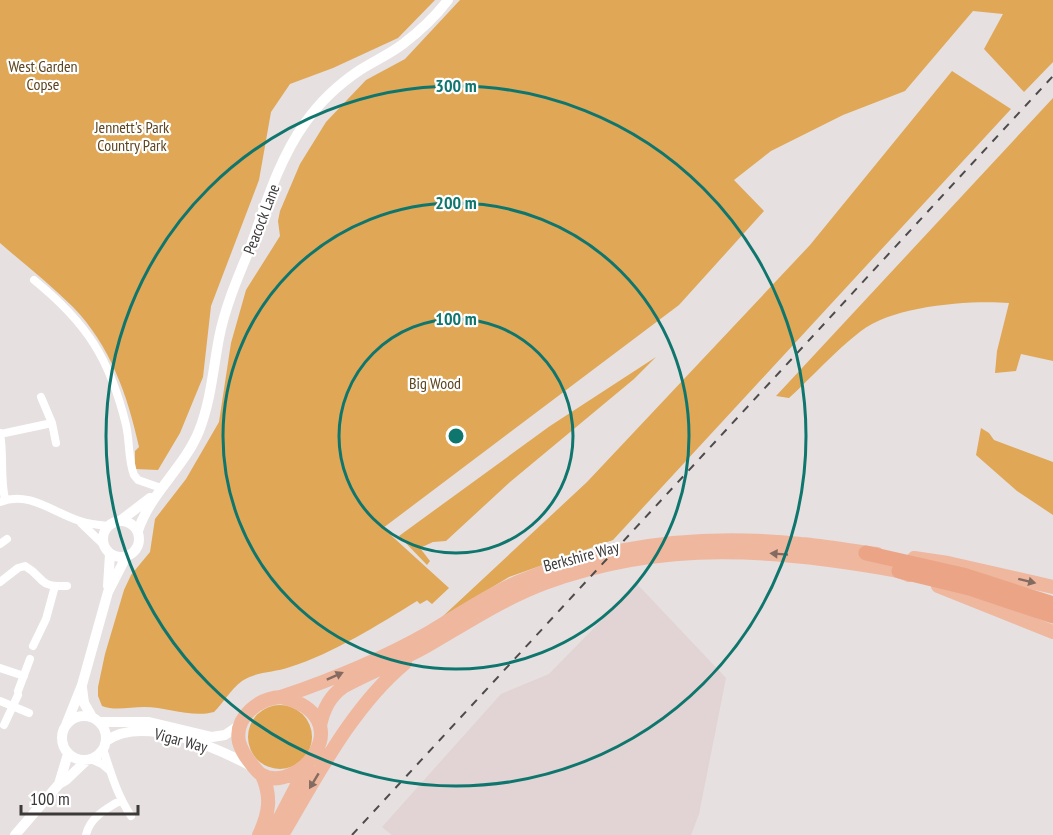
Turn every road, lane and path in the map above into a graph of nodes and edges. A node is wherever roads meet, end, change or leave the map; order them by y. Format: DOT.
graph roads {
  1 [pos="448,0"];
  2 [pos="34,280"];
  3 [pos="41,397"];
  4 [pos="52,423"];
  5 [pos="0,434"];
  6 [pos="56,443"];
  7 [pos="0,468"];
  8 [pos="160,490"];
  9 [pos="3,500"];
  10 [pos="78,521"];
  11 [pos="120,521"];
  12 [pos="108,526"];
  13 [pos="138,531"];
  14 [pos="107,549"];
  15 [pos="866,553"];
  16 [pos="126,557"];
  17 [pos="899,571"];
  18 [pos="0,582"];
  19 [pos="55,586"];
  20 [pos="67,586"];
  21 [pos="1053,587"];
  22 [pos="108,592"];
  23 [pos="1053,604"];
  24 [pos="1053,616"];
  25 [pos="1053,632"];
  26 [pos="33,646"];
  27 [pos="425,646"];
  28 [pos="30,659"];
  29 [pos="0,668"];
  30 [pos="24,676"];
  31 [pos="82,685"];
  32 [pos="280,697"];
  33 [pos="0,701"];
  34 [pos="13,707"];
  35 [pos="29,713"];
  36 [pos="96,719"];
  37 [pos="241,724"];
  38 [pos="4,725"];
  39 [pos="66,725"];
  40 [pos="320,726"];
  41 [pos="105,745"];
  42 [pos="68,754"];
  43 [pos="89,760"];
  44 [pos="310,762"];
  45 [pos="109,770"];
  46 [pos="258,771"];
  47 [pos="59,784"];
  48 [pos="121,800"];
  49 [pos="132,816"];
  50 [pos="15,835"];
  51 [pos="86,835"];
  52 [pos="259,835"];
  53 [pos="271,835"];
  54 [pos="282,835"];
  1 -- 8 [label="street, Peacock Lane"];
  2 -- 8 [label="street"];
  3 -- 4 [label="street"];
  4 -- 5 [label="street"];
  4 -- 6 [label="street"];
  5 -- 7 [label="street"];
  7 -- 9 [label="street"];
  8 -- 11 [label="street, Peacock Lane"];
  8 -- 13 [label="street, Peacock Lane"];
  9 -- 10 [label="street"];
  10 -- 12 [label="street"];
  10 -- 14 [label="street"];
  11 -- 12 [label="street"];
  11 -- 13 [label="street"];
  12 -- 14 [label="street"];
  13 -- 16 [label="street"];
  14 -- 16 [label="street"];
  14 -- 22 [label="street"];
  15 -- 21 [label="highway, Berkshire Way, one-way"];
  15 -- 23 [label="highway"];
  32 -- 15 [label="highway, Berkshire Way, one-way"];
  16 -- 22 [label="street"];
  17 -- 24 [label="highway"];
  17 -- 25 [label="highway, Berkshire Way"];
  17 -- 27 [label="highway, Berkshire Way, one-way"];
  18 -- 19 [label="street"];
  19 -- 20 [label="street"];
  19 -- 26 [label="street"];
  22 -- 31 [label="street"];
  27 -- 40 [label="highway, Berkshire Way"];
  27 -- 54 [label="highway, one-way"];
  28 -- 30 [label="street"];
  29 -- 30 [label="street"];
  30 -- 34 [label="street"];
  31 -- 36 [label="street"];
  31 -- 39 [label="street"];
  32 -- 37 [label="highway"];
  32 -- 40 [label="highway"];
  33 -- 34 [label="street"];
  34 -- 35 [label="street"];
  34 -- 38 [label="street"];
  36 -- 37 [label="street, Vigar Way"];
  36 -- 39 [label="street"];
  36 -- 41 [label="street"];
  37 -- 46 [label="highway"];
  39 -- 42 [label="street"];
  40 -- 44 [label="highway"];
  41 -- 43 [label="street"];
  41 -- 45 [label="street"];
  41 -- 46 [label="street, Vigar Way"];
  42 -- 43 [label="street"];
  42 -- 47 [label="street"];
  43 -- 45 [label="street"];
  43 -- 47 [label="street"];
  44 -- 46 [label="highway"];
  44 -- 53 [label="highway"];
  45 -- 48 [label="street"];
  46 -- 52 [label="highway"];
  47 -- 50 [label="street"];
  48 -- 49 [label="street"];
  48 -- 51 [label="street"];
}
